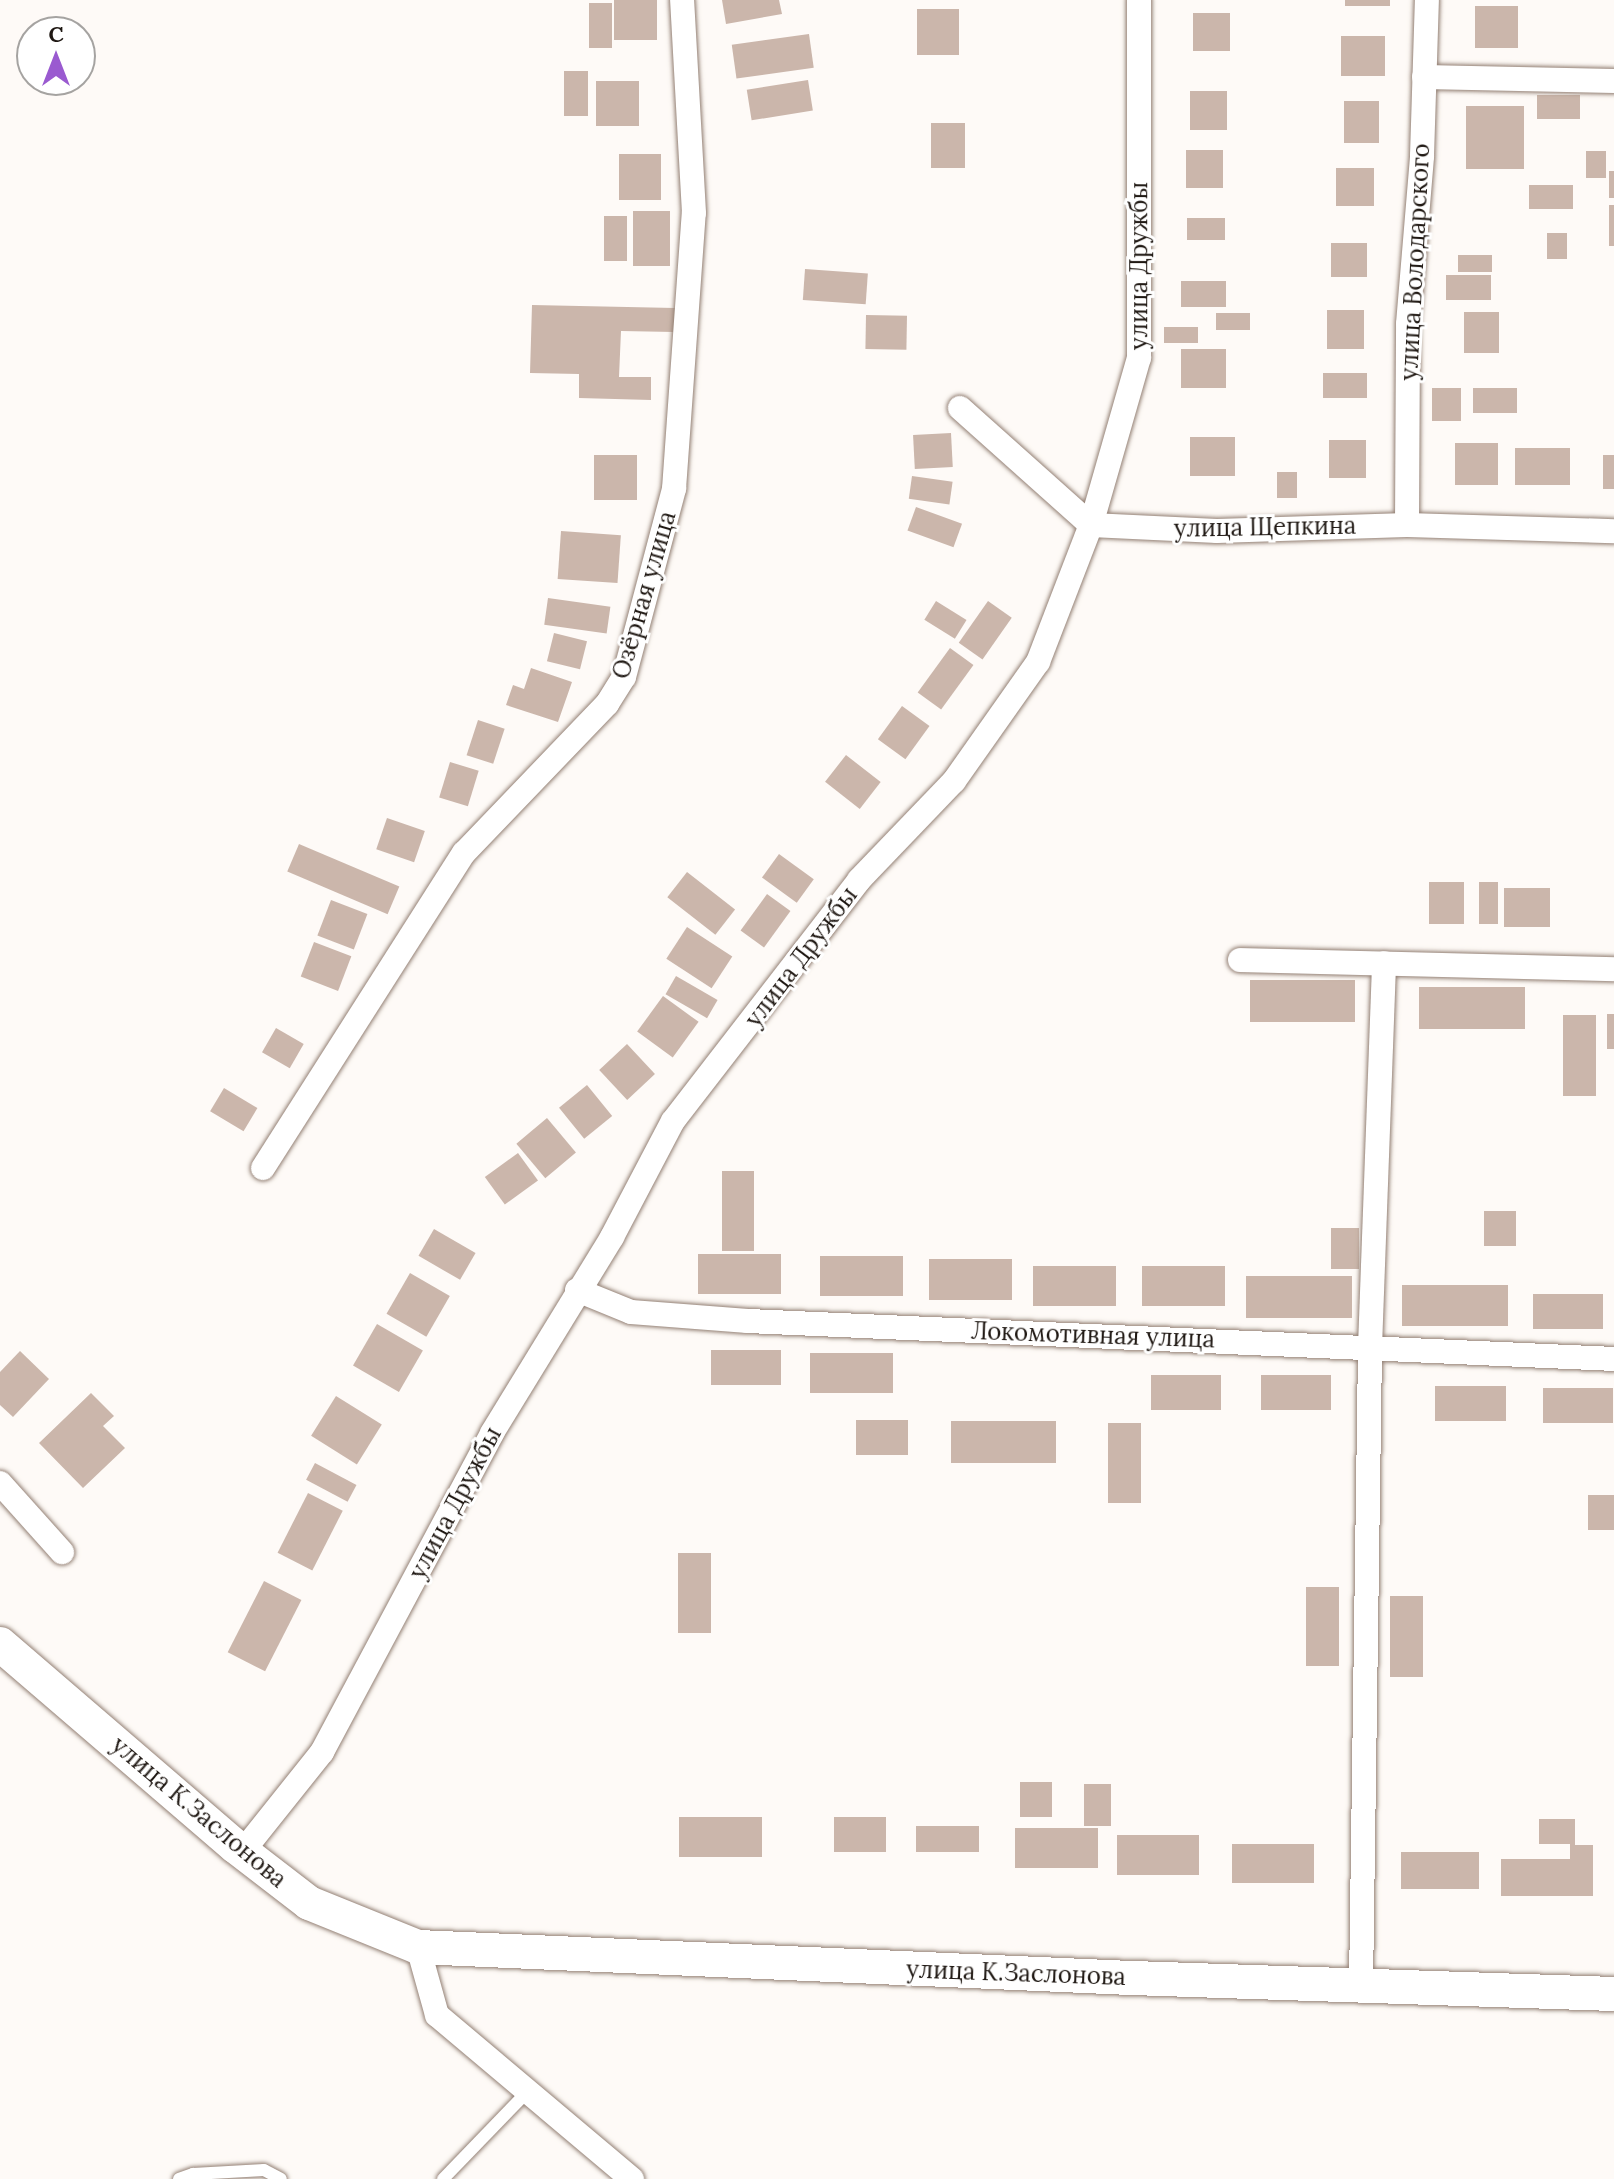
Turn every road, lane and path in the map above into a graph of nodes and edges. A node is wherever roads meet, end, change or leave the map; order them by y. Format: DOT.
graph roads {
  1 [pos="682,0"];
  2 [pos="1139,0"];
  3 [pos="1427,0"];
  4 [pos="1424,77"];
  5 [pos="1614,81"];
  6 [pos="960,408"];
  7 [pos="1091,525"];
  8 [pos="1407,525"];
  9 [pos="1614,531"];
  10 [pos="1240,960"];
  11 [pos="1384,963"];
  12 [pos="1614,969"];
  13 [pos="263,1168"];
  14 [pos="577,1290"];
  15 [pos="1370,1347"];
  16 [pos="1614,1359"];
  17 [pos="0,1483"];
  18 [pos="62,1552"];
  19 [pos="0,1644"];
  20 [pos="243,1851"];
  21 [pos="418,1947"];
  22 [pos="1361,1986"];
  23 [pos="1614,1994"];
  24 [pos="529,2090"];
  25 [pos="179,2179"];
  26 [pos="281,2179"];
  27 [pos="443,2179"];
  28 [pos="632,2179"];
  1 -- 13 [label="street, Озёрная улица"];
  2 -- 7 [label="street, улица Дружбы"];
  3 -- 4 [label="street, улица Володарского"];
  4 -- 5 [label="street"];
  4 -- 8 [label="street, улица Володарского"];
  6 -- 7 [label="street"];
  7 -- 8 [label="street, улица Щепкина"];
  7 -- 14 [label="street, улица Дружбы"];
  8 -- 9 [label="street, улица Щепкина"];
  10 -- 11 [label="street"];
  11 -- 12 [label="street"];
  11 -- 15 [label="street"];
  14 -- 15 [label="street, Локомотивная улица"];
  14 -- 20 [label="street, улица Дружбы"];
  15 -- 16 [label="street, Локомотивная улица"];
  15 -- 22 [label="street"];
  17 -- 18 [label="street"];
  19 -- 20 [label="street, улица К.Заслонова"];
  20 -- 21 [label="street, улица К.Заслонова"];
  21 -- 22 [label="street, улица К.Заслонова"];
  21 -- 24 [label="street"];
  22 -- 23 [label="street, улица К.Заслонова"];
  24 -- 27 [label="lane"];
  24 -- 28 [label="street"];
  25 -- 26 [label="lane"];
}
